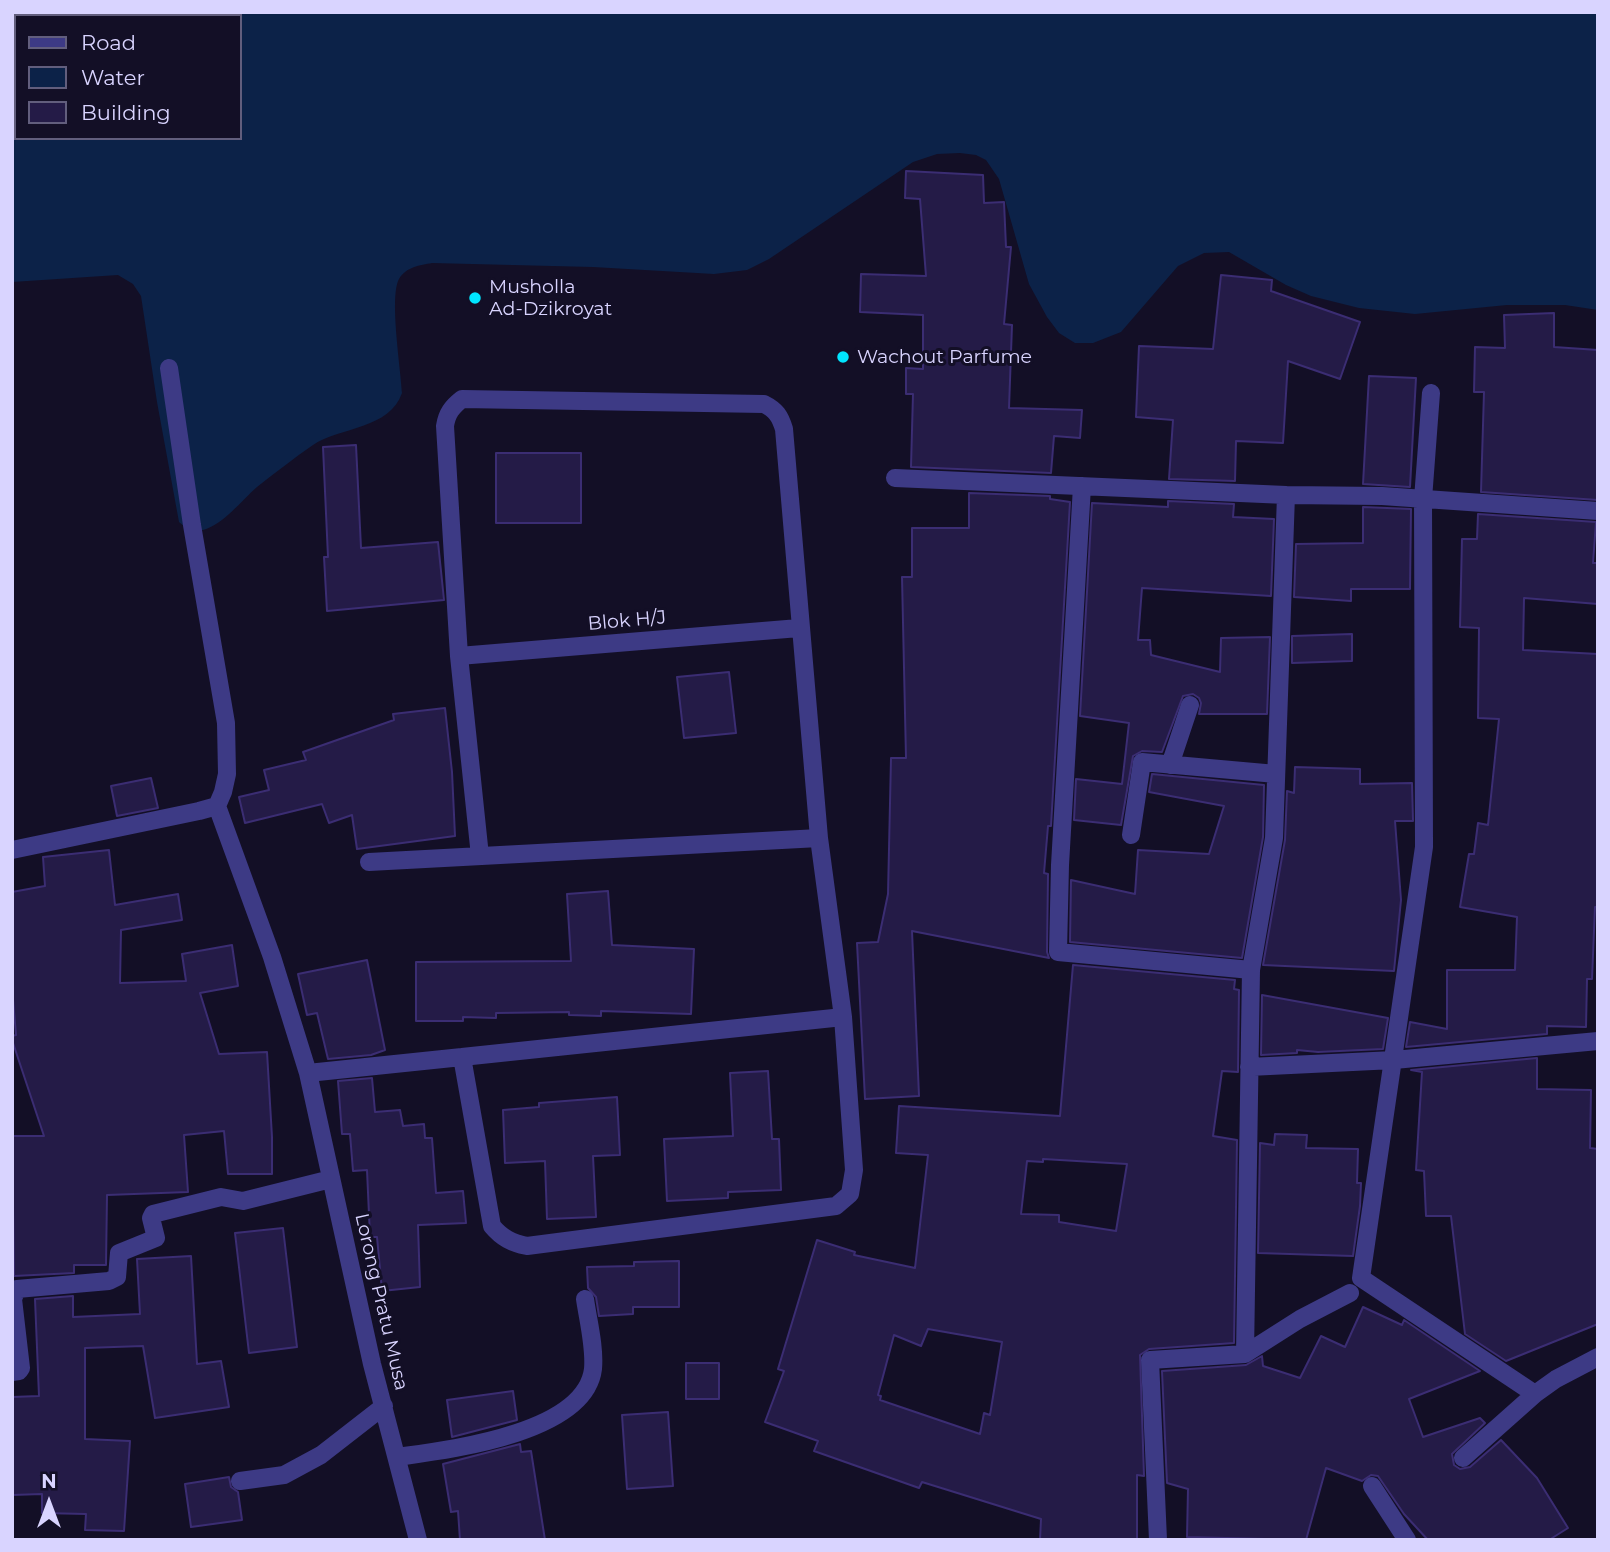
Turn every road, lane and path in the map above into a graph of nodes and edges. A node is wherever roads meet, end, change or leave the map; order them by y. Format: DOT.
graph roads {
  1 [pos="169,368"];
  2 [pos="1432,393"];
  3 [pos="895,478"];
  4 [pos="1082,486"];
  5 [pos="1286,495"];
  6 [pos="1423,499"];
  7 [pos="1598,511"];
  8 [pos="799,628"];
  9 [pos="459,656"];
  10 [pos="1189,705"];
  11 [pos="1170,765"];
  12 [pos="1276,774"];
  13 [pos="216,806"];
  14 [pos="1131,835"];
  15 [pos="819,838"];
  16 [pos="12,850"];
  17 [pos="480,856"];
  18 [pos="369,862"];
  19 [pos="1251,970"];
  20 [pos="842,1017"];
  21 [pos="1598,1041"];
  22 [pos="462,1057"];
  23 [pos="1394,1060"];
  24 [pos="1249,1067"];
  25 [pos="308,1073"];
  26 [pos="331,1179"];
  27 [pos="1350,1293"];
  28 [pos="584,1299"];
  29 [pos="1245,1354"];
  30 [pos="1598,1357"];
  31 [pos="12,1372"];
  32 [pos="1535,1394"];
  33 [pos="384,1406"];
  34 [pos="397,1457"];
  35 [pos="1463,1458"];
  36 [pos="240,1480"];
  37 [pos="1372,1486"];
  38 [pos="418,1540"];
  39 [pos="1158,1540"];
  40 [pos="1407,1540"];
  1 -- 13 [label="street"];
  2 -- 6 [label="street"];
  3 -- 4 [label="street"];
  4 -- 5 [label="street"];
  4 -- 19 [label="street"];
  5 -- 6 [label="street"];
  5 -- 12 [label="street"];
  6 -- 7 [label="street"];
  6 -- 23 [label="street"];
  8 -- 9 [label="street, Blok H/J"];
  8 -- 9 [label="street"];
  8 -- 15 [label="street"];
  9 -- 17 [label="street"];
  10 -- 11 [label="street"];
  11 -- 12 [label="street"];
  11 -- 14 [label="street"];
  12 -- 19 [label="street"];
  13 -- 16 [label="street"];
  13 -- 25 [label="street, Lorong Pratu Musa"];
  15 -- 17 [label="street"];
  15 -- 20 [label="street"];
  17 -- 18 [label="street"];
  19 -- 24 [label="street"];
  20 -- 22 [label="street"];
  20 -- 22 [label="street"];
  21 -- 23 [label="street"];
  22 -- 25 [label="street"];
  23 -- 24 [label="street"];
  23 -- 32 [label="street"];
  24 -- 29 [label="street"];
  25 -- 26 [label="street, Lorong Pratu Musa"];
  26 -- 31 [label="street"];
  26 -- 33 [label="street, Lorong Pratu Musa"];
  27 -- 29 [label="street"];
  28 -- 34 [label="street"];
  29 -- 39 [label="street"];
  30 -- 32 [label="street"];
  32 -- 35 [label="street"];
  33 -- 34 [label="street, Lorong Pratu Musa"];
  33 -- 36 [label="street"];
  34 -- 38 [label="street, Lorong Pratu Musa"];
  37 -- 40 [label="street"];
}
